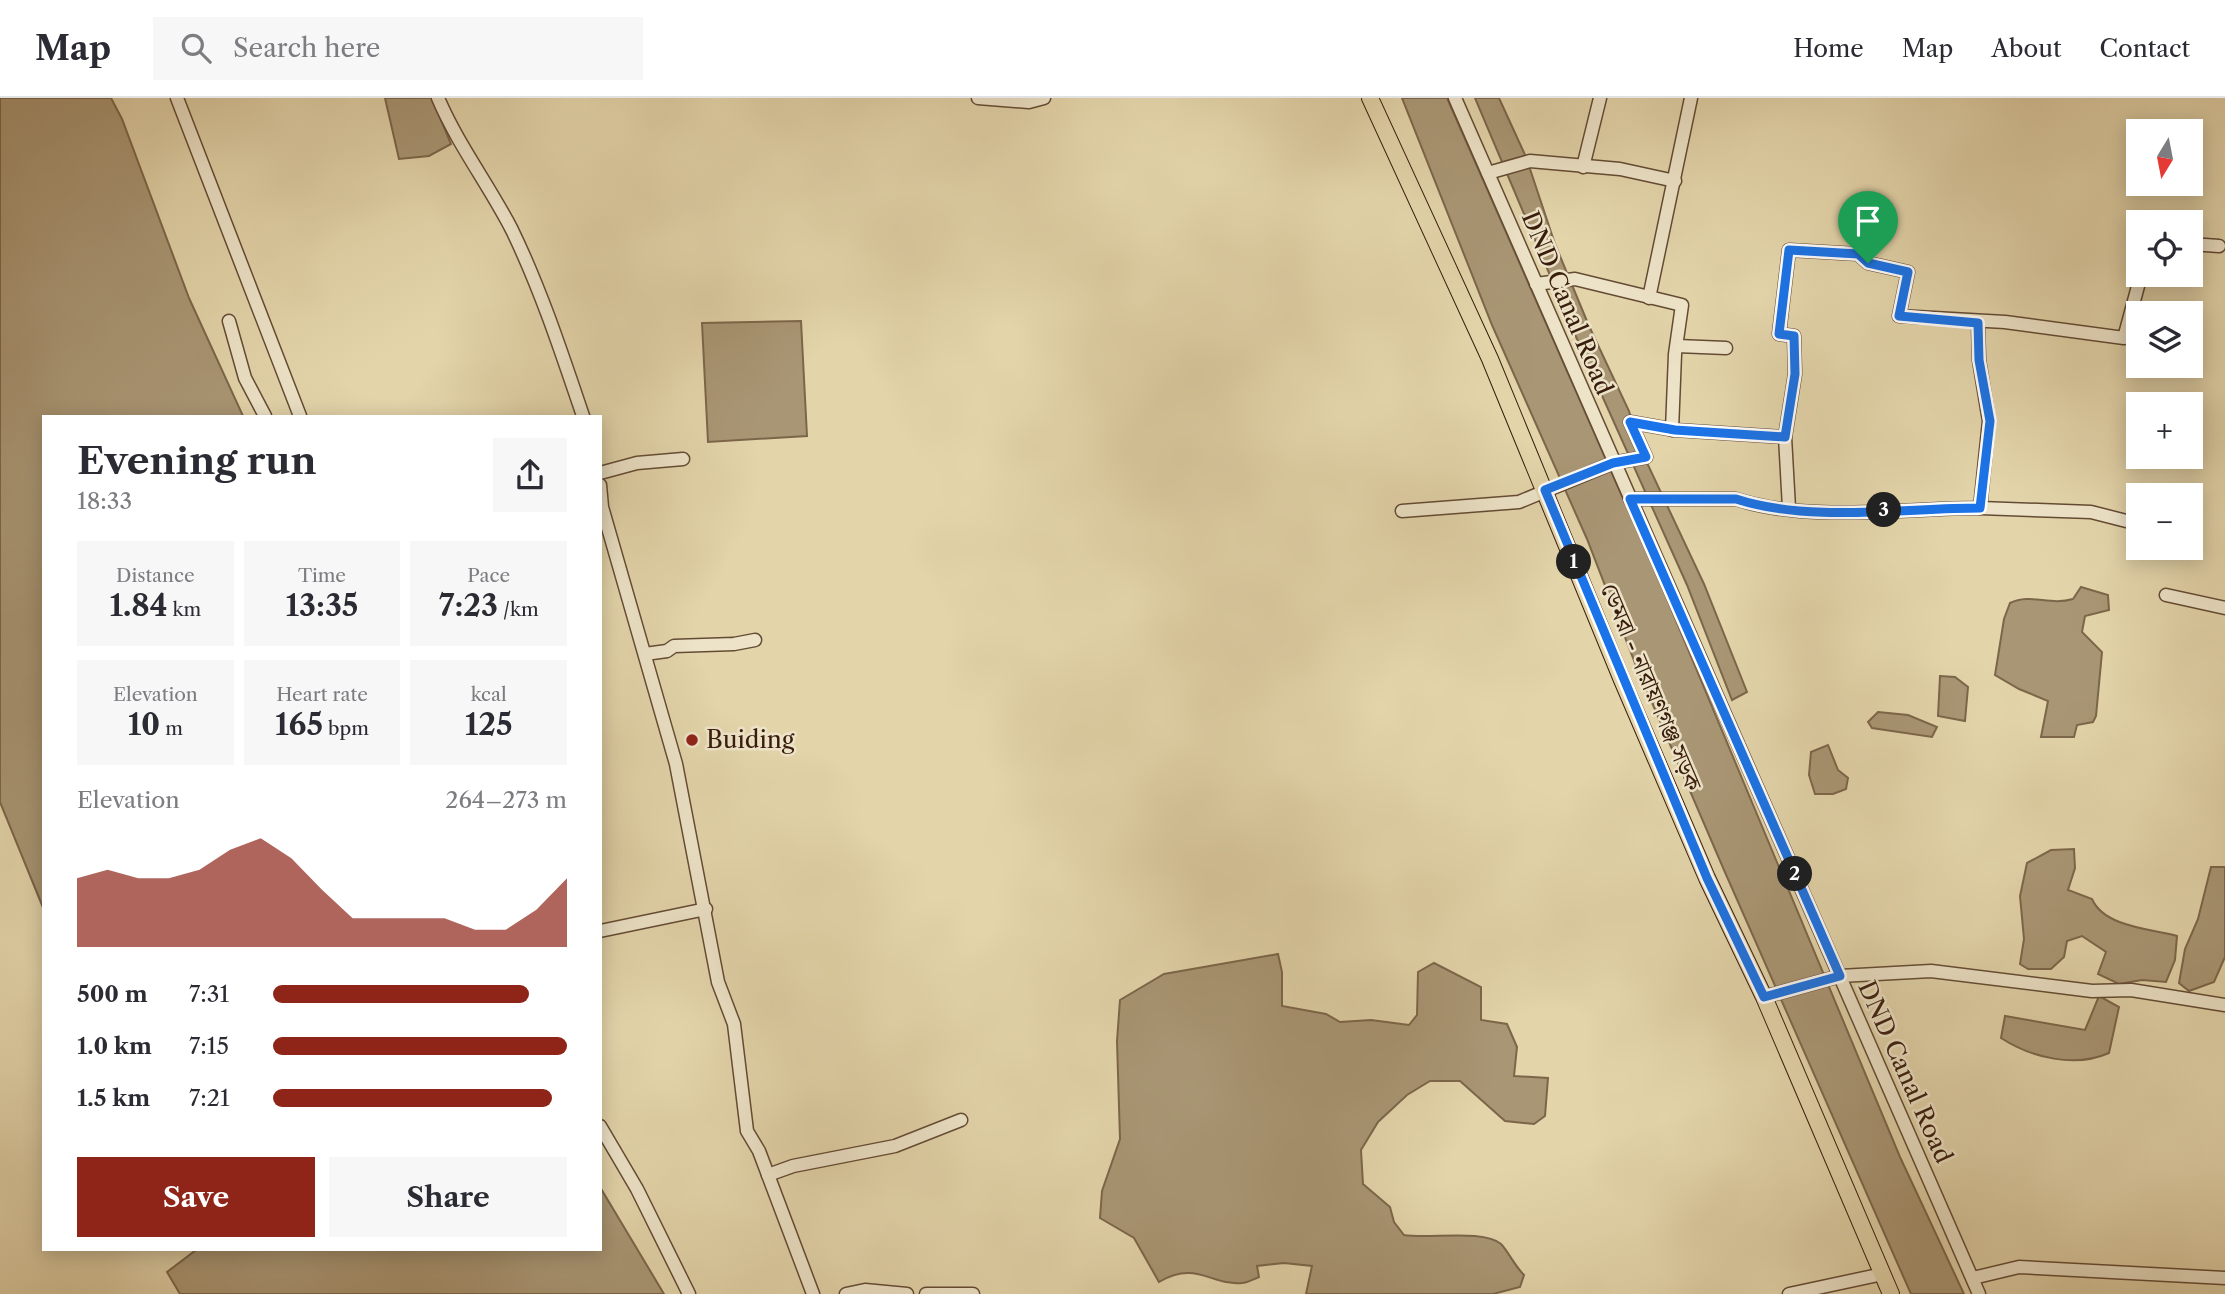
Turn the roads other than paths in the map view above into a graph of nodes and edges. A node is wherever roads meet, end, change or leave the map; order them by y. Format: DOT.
graph roads {
  1 [pos="179,98"];
  2 [pos="438,98"];
  3 [pos="978,98"];
  4 [pos="1044,98"];
  5 [pos="1370,98"];
  6 [pos="1455,98"];
  7 [pos="1600,98"];
  8 [pos="1691,98"];
  9 [pos="1583,167"];
  10 [pos="1488,173"];
  11 [pos="1675,181"];
  12 [pos="2203,245"];
  13 [pos="2219,246"];
  14 [pos="1536,284"];
  15 [pos="2138,287"];
  16 [pos="1649,298"];
  17 [pos="229,321"];
  18 [pos="1978,323"];
  19 [pos="1677,346"];
  20 [pos="1726,348"];
  21 [pos="264,415"];
  22 [pos="300,415"];
  23 [pos="583,415"];
  24 [pos="1672,430"];
  25 [pos="1785,437"];
  26 [pos="683,459"];
  27 [pos="1613,463"];
  28 [pos="602,472"];
  29 [pos="1545,490"];
  30 [pos="1630,499"];
  31 [pos="602,507"];
  32 [pos="1789,508"];
  33 [pos="1980,508"];
  34 [pos="1402,511"];
  35 [pos="2126,521"];
  36 [pos="2166,595"];
  37 [pos="2225,608"];
  38 [pos="755,640"];
  39 [pos="645,654"];
  40 [pos="706,909"];
  41 [pos="602,931"];
  42 [pos="1840,976"];
  43 [pos="1764,997"];
  44 [pos="2225,1005"];
  45 [pos="961,1121"];
  46 [pos="602,1129"];
  47 [pos="768,1175"];
  48 [pos="1883,1274"];
  49 [pos="1973,1278"];
  50 [pos="2225,1279"];
  51 [pos="689,1294"];
  52 [pos="813,1294"];
  53 [pos="846,1294"];
  54 [pos="907,1294"];
  55 [pos="926,1294"];
  56 [pos="973,1294"];
  57 [pos="1790,1294"];
  58 [pos="1891,1294"];
  59 [pos="1979,1294"];
  1 -- 22 [label="street"];
  2 -- 23 [label="street"];
  3 -- 4 [label="street"];
  5 -- 29 [label="main road, ডেমরা - নারায়ণগঞ্জ সড়ক"];
  6 -- 10 [label="street, DND Canal Road"];
  7 -- 9 [label="street"];
  8 -- 11 [label="street"];
  9 -- 10 [label="street"];
  9 -- 11 [label="street"];
  10 -- 14 [label="street, DND Canal Road"];
  11 -- 16 [label="street"];
  12 -- 13 [label="street"];
  14 -- 16 [label="street"];
  14 -- 27 [label="street, DND Canal Road"];
  15 -- 18 [label="street"];
  16 -- 19 [label="street"];
  17 -- 21 [label="street"];
  18 -- 25 [label="street"];
  18 -- 33 [label="street"];
  19 -- 20 [label="street"];
  19 -- 24 [label="street"];
  24 -- 25 [label="street"];
  24 -- 27 [label="street"];
  25 -- 32 [label="street"];
  26 -- 28 [label="street"];
  27 -- 29 [label="street"];
  27 -- 30 [label="street, DND Canal Road"];
  29 -- 34 [label="street"];
  29 -- 43 [label="main road, ডেমরা - নারায়ণগঞ্জ সড়ক"];
  30 -- 32 [label="street"];
  30 -- 42 [label="street, DND Canal Road"];
  31 -- 39 [label="street"];
  32 -- 33 [label="street"];
  33 -- 35 [label="street"];
  36 -- 37 [label="street"];
  38 -- 39 [label="street"];
  39 -- 40 [label="street"];
  40 -- 41 [label="street"];
  40 -- 47 [label="street"];
  42 -- 43 [label="street"];
  42 -- 44 [label="street"];
  42 -- 49 [label="street, DND Canal Road"];
  43 -- 48 [label="main road, ডেমরা - নারায়ণগঞ্জ সড়ক"];
  45 -- 47 [label="street"];
  46 -- 51 [label="street"];
  47 -- 52 [label="street"];
  48 -- 57 [label="street"];
  48 -- 58 [label="main road, ডেমরা - নারায়ণগঞ্জ সড়ক"];
  49 -- 50 [label="street"];
  49 -- 59 [label="street, DND Canal Road"];
  53 -- 54 [label="street"];
  55 -- 56 [label="street"];
}
